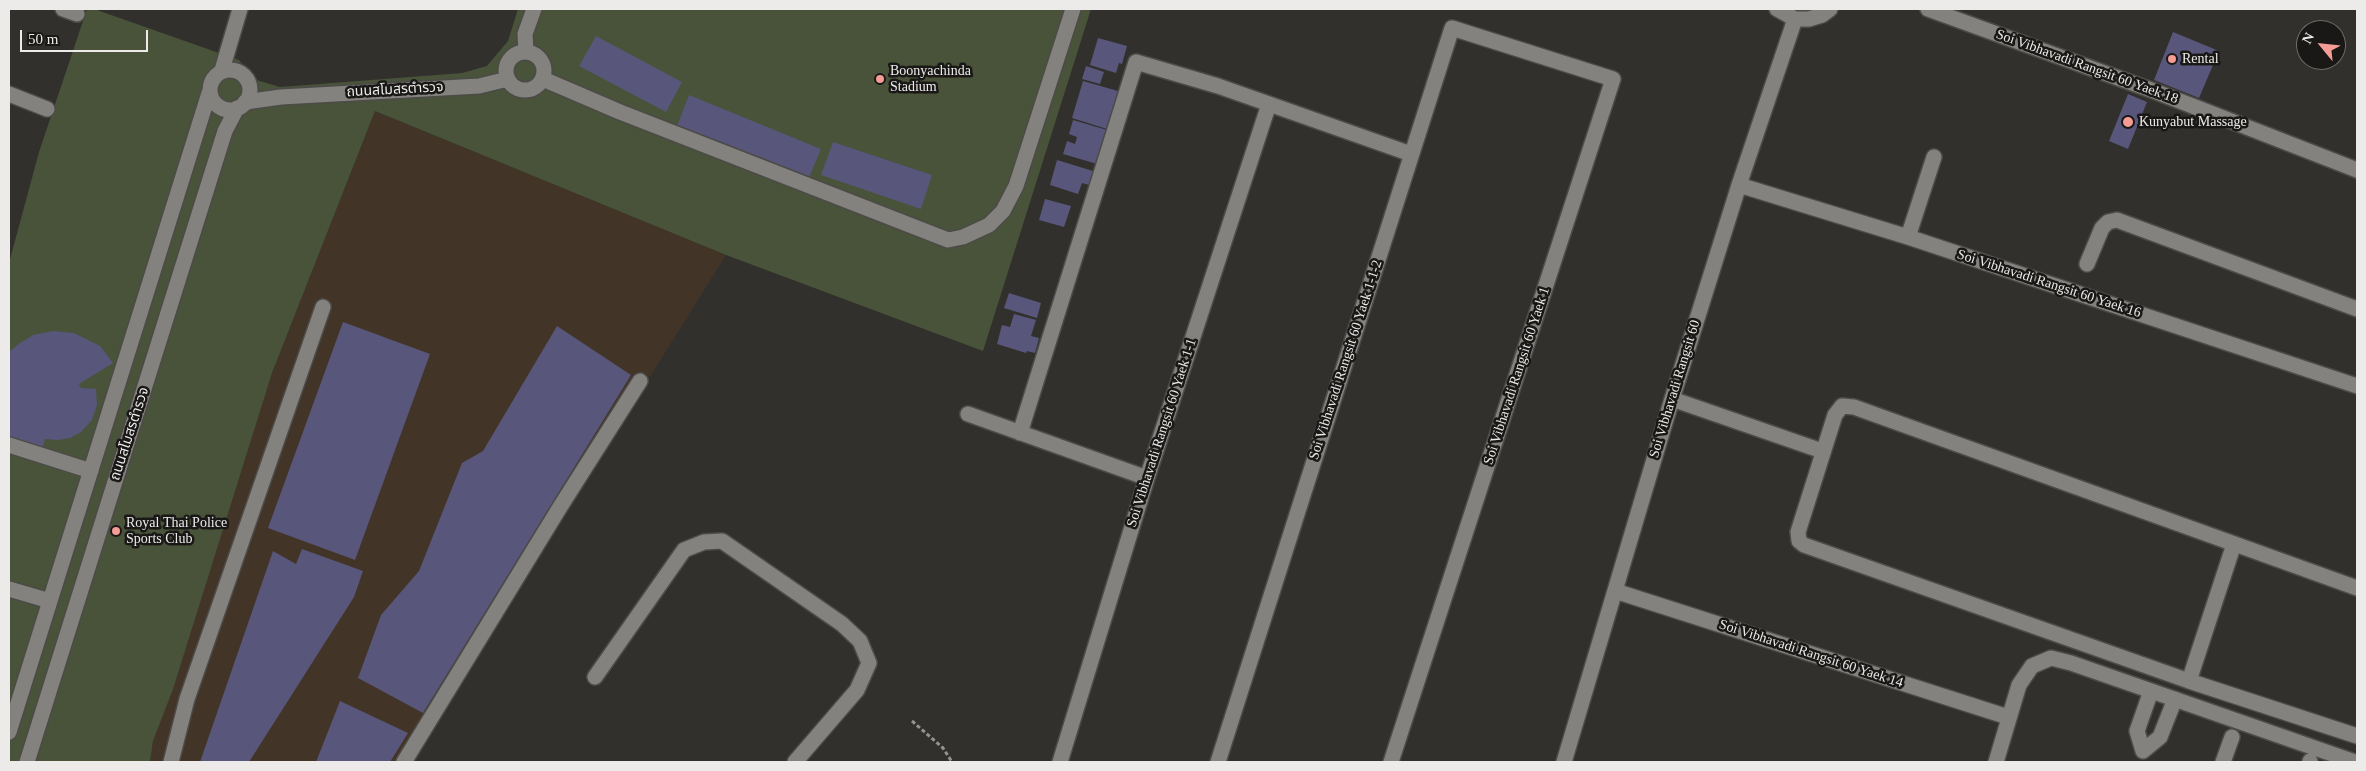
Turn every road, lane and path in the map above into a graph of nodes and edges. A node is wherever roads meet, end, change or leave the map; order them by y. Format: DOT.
graph roads {
  1 [pos="240,9"];
  2 [pos="534,9"];
  3 [pos="1074,9"];
  4 [pos="1777,9"];
  5 [pos="1830,9"];
  6 [pos="1928,9"];
  7 [pos="1795,18"];
  8 [pos="1523,50"];
  9 [pos="526,52"];
  10 [pos="222,70"];
  11 [pos="543,79"];
  12 [pos="508,80"];
  13 [pos="248,81"];
  14 [pos="209,93"];
  15 [pos="9,94"];
  16 [pos="281,97"];
  17 [pos="1269,104"];
  18 [pos="241,105"];
  19 [pos="47,109"];
  20 [pos="1411,154"];
  21 [pos="1934,158"];
  22 [pos="2357,170"];
  23 [pos="1739,185"];
  24 [pos="1908,237"];
  25 [pos="2088,264"];
  26 [pos="323,307"];
  27 [pos="2357,309"];
  28 [pos="640,381"];
  29 [pos="2357,386"];
  30 [pos="1672,399"];
  31 [pos="968,414"];
  32 [pos="1020,432"];
  33 [pos="9,445"];
  34 [pos="1822,451"];
  35 [pos="91,471"];
  36 [pos="1147,478"];
  37 [pos="2234,544"];
  38 [pos="2357,588"];
  39 [pos="9,589"];
  40 [pos="1615,592"];
  41 [pos="50,601"];
  42 [pos="595,676"];
  43 [pos="2189,681"];
  44 [pos="2151,691"];
  45 [pos="2175,699"];
  46 [pos="2008,717"];
  47 [pos="912,721"];
  48 [pos="9,732"];
  49 [pos="2357,736"];
  50 [pos="2232,737"];
  51 [pos="2141,756"];
  52 [pos="26,762"];
  53 [pos="171,762"];
  54 [pos="404,762"];
  55 [pos="795,762"];
  56 [pos="952,762"];
  57 [pos="1060,762"];
  58 [pos="1218,762"];
  59 [pos="1391,762"];
  60 [pos="1564,762"];
  61 [pos="1996,762"];
  62 [pos="2223,762"];
  63 [pos="2355,762"];
  1 -- 10 [label="street, ถนนสโมสรตำรวจ"];
  2 -- 9 [label="street"];
  3 -- 11 [label="street"];
  4 -- 7 [label="street"];
  5 -- 7 [label="street"];
  6 -- 22 [label="street, Soi Vibhavadi Rangsit 60 Yaek 18"];
  7 -- 23 [label="street, Soi Vibhavadi Rangsit 60"];
  8 -- 20 [label="street, Soi Vibhavadi Rangsit 60 Yaek 1-1-2"];
  8 -- 59 [label="street, Soi Vibhavadi Rangsit 60 Yaek 1"];
  9 -- 11 [label="street"];
  9 -- 12 [label="street"];
  10 -- 13 [label="street, ถนนสโมสรตำรวจ"];
  10 -- 14 [label="street, ถนนสโมสรตำรวจ"];
  11 -- 12 [label="street"];
  12 -- 16 [label="street, ถนนสโมสรตำรวจ"];
  13 -- 16 [label="street, ถนนสโมสรตำรวจ"];
  13 -- 18 [label="street, ถนนสโมสรตำรวจ"];
  14 -- 18 [label="street, ถนนสโมสรตำรวจ"];
  14 -- 35 [label="street, ถนนสโมสรตำรวจ"];
  15 -- 19 [label="street"];
  16 -- 18 [label="street, ถนนสโมสรตำรวจ"];
  17 -- 20 [label="street"];
  17 -- 32 [label="street"];
  17 -- 36 [label="street, Soi Vibhavadi Rangsit 60 Yaek 1-1"];
  18 -- 52 [label="street, ถนนสโมสรตำรวจ"];
  20 -- 58 [label="street, Soi Vibhavadi Rangsit 60 Yaek 1-1-2"];
  21 -- 24 [label="street"];
  23 -- 24 [label="street, Soi Vibhavadi Rangsit 60 Yaek 16"];
  23 -- 30 [label="street, Soi Vibhavadi Rangsit 60"];
  24 -- 29 [label="street, Soi Vibhavadi Rangsit 60 Yaek 16"];
  25 -- 27 [label="street"];
  26 -- 53 [label="street"];
  28 -- 54 [label="street"];
  30 -- 34 [label="street"];
  30 -- 40 [label="street, Soi Vibhavadi Rangsit 60"];
  31 -- 32 [label="street"];
  32 -- 36 [label="street"];
  33 -- 35 [label="street"];
  34 -- 37 [label="street"];
  34 -- 43 [label="street"];
  35 -- 41 [label="street, ถนนสโมสรตำรวจ"];
  36 -- 57 [label="street, Soi Vibhavadi Rangsit 60 Yaek 1-1"];
  37 -- 38 [label="street"];
  37 -- 43 [label="street"];
  39 -- 41 [label="street"];
  40 -- 46 [label="street, Soi Vibhavadi Rangsit 60 Yaek 14"];
  40 -- 60 [label="street, Soi Vibhavadi Rangsit 60"];
  41 -- 48 [label="street, ถนนสโมสรตำรวจ"];
  42 -- 55 [label="street"];
  43 -- 49 [label="street"];
  44 -- 45 [label="street"];
  44 -- 46 [label="street"];
  44 -- 51 [label="street"];
  45 -- 51 [label="street"];
  45 -- 63 [label="street"];
  46 -- 61 [label="street"];
  47 -- 56 [label="path"];
  50 -- 62 [label="street"];
}
